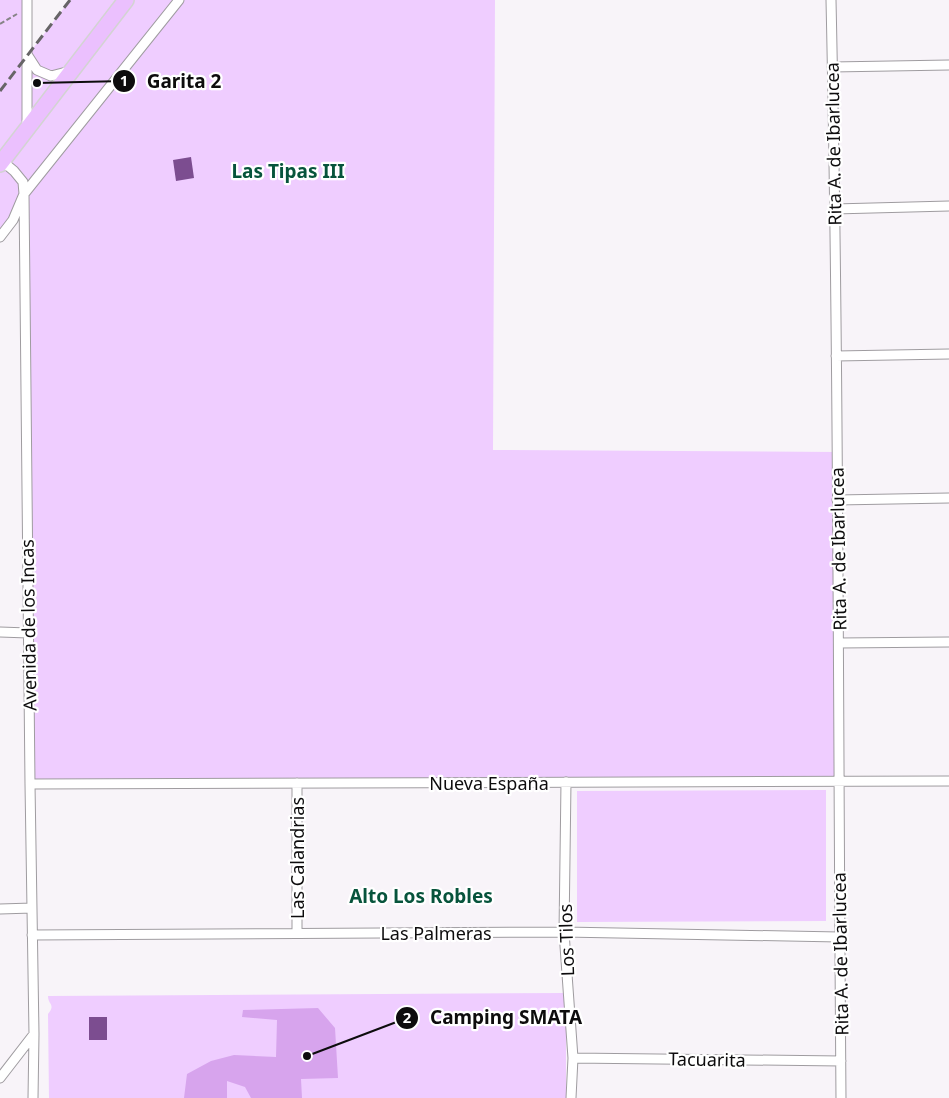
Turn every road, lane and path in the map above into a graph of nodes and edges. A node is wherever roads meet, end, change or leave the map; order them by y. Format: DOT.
graph roads {
  1 [pos="126,0"];
  2 [pos="178,0"];
  3 [pos="831,0"];
  4 [pos="27,4"];
  5 [pos="0,24"];
  6 [pos="28,55"];
  7 [pos="949,65"];
  8 [pos="832,66"];
  9 [pos="71,71"];
  10 [pos="26,129"];
  11 [pos="1,163"];
  12 [pos="24,194"];
  13 [pos="949,206"];
  14 [pos="834,209"];
  15 [pos="0,237"];
  16 [pos="949,354"];
  17 [pos="836,356"];
  18 [pos="949,498"];
  19 [pos="837,500"];
  20 [pos="0,632"];
  21 [pos="28,632"];
  22 [pos="949,642"];
  23 [pos="839,643"];
  24 [pos="839,781"];
  25 [pos="949,781"];
  26 [pos="566,782"];
  27 [pos="297,783"];
  28 [pos="30,784"];
  29 [pos="32,908"];
  30 [pos="0,909"];
  31 [pos="564,932"];
  32 [pos="297,934"];
  33 [pos="32,936"];
  34 [pos="839,937"];
  35 [pos="34,1034"];
  36 [pos="573,1058"];
  37 [pos="841,1061"];
  38 [pos="0,1078"];
  39 [pos="33,1098"];
  40 [pos="571,1098"];
  41 [pos="841,1098"];
  1 -- 9 [label="highway"];
  2 -- 12 [label="street"];
  3 -- 8 [label="street, Rita A. de Ibarlucea"];
  4 -- 5 [label="path"];
  4 -- 6 [label="street"];
  6 -- 9 [label="street"];
  6 -- 10 [label="street"];
  7 -- 8 [label="street"];
  8 -- 14 [label="street, Rita A. de Ibarlucea"];
  9 -- 10 [label="highway"];
  10 -- 11 [label="highway"];
  11 -- 12 [label="street, Avenida de los Incas"];
  12 -- 15 [label="street"];
  12 -- 21 [label="street, Avenida de los Incas"];
  13 -- 14 [label="street"];
  14 -- 17 [label="street, Rita A. de Ibarlucea"];
  16 -- 17 [label="street"];
  17 -- 19 [label="street, Rita A. de Ibarlucea"];
  18 -- 19 [label="street"];
  19 -- 23 [label="street, Rita A. de Ibarlucea"];
  20 -- 21 [label="street"];
  21 -- 28 [label="street, Avenida de los Incas"];
  22 -- 23 [label="street"];
  23 -- 24 [label="street, Rita A. de Ibarlucea"];
  24 -- 25 [label="street, Nueva España"];
  24 -- 26 [label="street, Nueva España"];
  24 -- 34 [label="street, Rita A. de Ibarlucea"];
  26 -- 27 [label="street, Nueva España"];
  26 -- 31 [label="street, Los Tilos"];
  27 -- 28 [label="street, Nueva España"];
  27 -- 32 [label="street, Las Calandrias"];
  28 -- 29 [label="street, Avenida de los Incas"];
  29 -- 30 [label="street"];
  29 -- 33 [label="street, Avenida de los Incas"];
  31 -- 32 [label="street, Las Palmeras"];
  31 -- 34 [label="street, Las Palmeras"];
  31 -- 36 [label="street, Los Tilos"];
  32 -- 33 [label="street, Las Palmeras"];
  33 -- 35 [label="street, Avenida de los Incas"];
  34 -- 37 [label="street, Rita A. de Ibarlucea"];
  35 -- 38 [label="street"];
  35 -- 39 [label="street, Avenida de los Incas"];
  36 -- 37 [label="street, Tacuarita"];
  36 -- 40 [label="street, Los Tilos"];
  37 -- 41 [label="street, Rita A. de Ibarlucea"];
}
